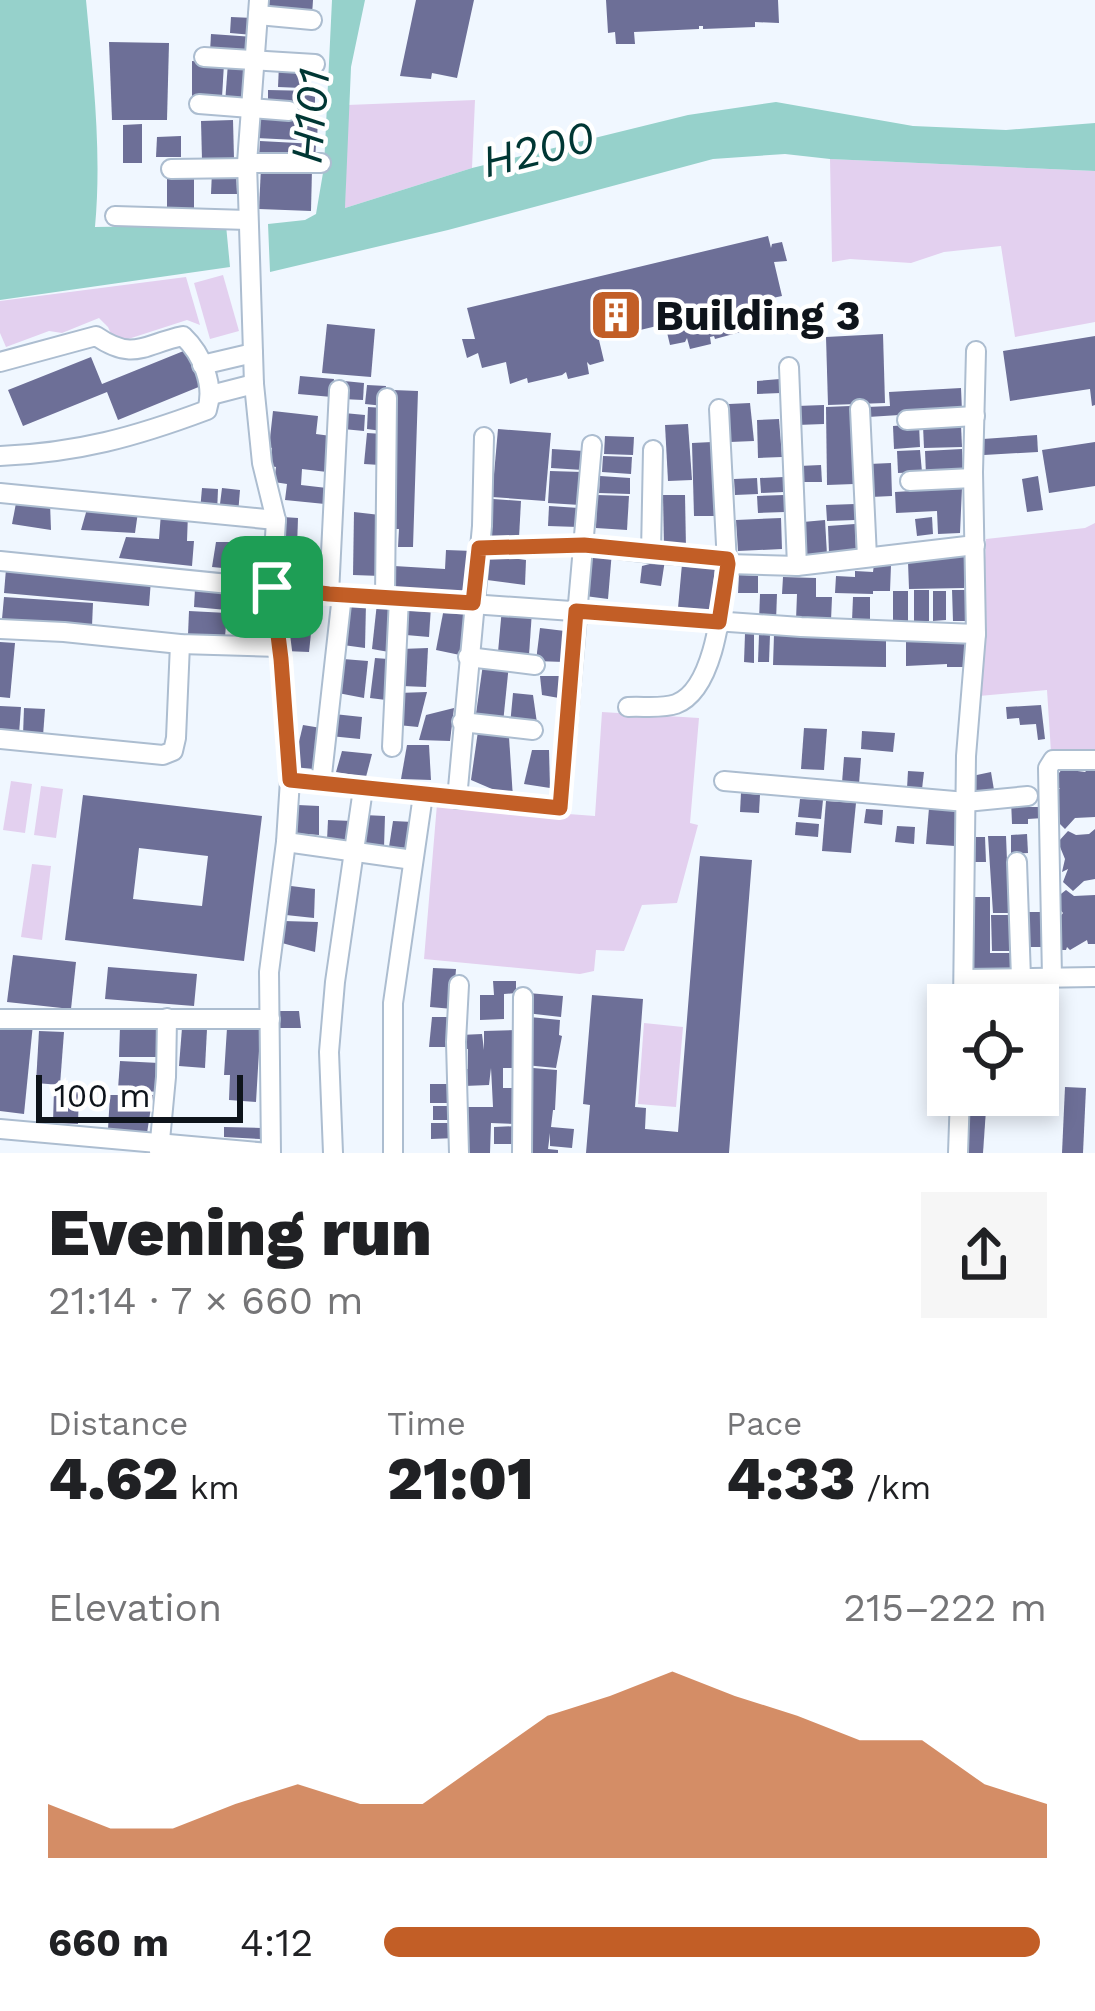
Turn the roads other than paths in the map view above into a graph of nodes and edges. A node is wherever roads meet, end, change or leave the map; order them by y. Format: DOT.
graph roads {
  1 [pos="258,8"];
  2 [pos="312,20"];
  3 [pos="204,57"];
  4 [pos="255,61"];
  5 [pos="315,64"];
  6 [pos="199,104"];
  7 [pos="251,109"];
  8 [pos="289,111"];
  9 [pos="321,163"];
  10 [pos="247,165"];
  11 [pos="171,169"];
  12 [pos="115,216"];
  13 [pos="248,220"];
  14 [pos="976,351"];
  15 [pos="254,353"];
  16 [pos="0,362"];
  17 [pos="202,365"];
  18 [pos="789,367"];
  19 [pos="254,384"];
  20 [pos="339,390"];
  21 [pos="211,395"];
  22 [pos="388,398"];
  23 [pos="719,409"];
  24 [pos="860,409"];
  25 [pos="975,416"];
  26 [pos="907,420"];
  27 [pos="484,437"];
  28 [pos="592,445"];
  29 [pos="653,450"];
  30 [pos="0,457"];
  31 [pos="974,478"];
  32 [pos="910,482"];
  33 [pos="0,493"];
  34 [pos="276,520"];
  35 [pos="584,545"];
  36 [pos="975,545"];
  37 [pos="479,548"];
  38 [pos="651,554"];
  39 [pos="868,557"];
  40 [pos="0,561"];
  41 [pos="727,561"];
  42 [pos="797,566"];
  43 [pos="272,587"];
  44 [pos="336,594"];
  45 [pos="392,597"];
  46 [pos="473,603"];
  47 [pos="576,611"];
  48 [pos="719,622"];
  49 [pos="0,629"];
  50 [pos="976,634"];
  51 [pos="180,644"];
  52 [pos="279,647"];
  53 [pos="468,657"];
  54 [pos="535,664"];
  55 [pos="628,706"];
  56 [pos="462,722"];
  57 [pos="533,730"];
  58 [pos="0,739"];
  59 [pos="392,747"];
  60 [pos="1095,760"];
  61 [pos="290,780"];
  62 [pos="724,782"];
  63 [pos="321,784"];
  64 [pos="363,789"];
  65 [pos="423,795"];
  66 [pos="1028,796"];
  67 [pos="457,799"];
  68 [pos="966,802"];
  69 [pos="286,842"];
  70 [pos="353,852"];
  71 [pos="413,860"];
  72 [pos="1017,862"];
  73 [pos="1095,977"];
  74 [pos="1021,978"];
  75 [pos="1052,978"];
  76 [pos="964,979"];
  77 [pos="964,984"];
  78 [pos="459,985"];
  79 [pos="523,997"];
  80 [pos="166,1018"];
  81 [pos="0,1019"];
  82 [pos="270,1019"];
  83 [pos="959,1116"];
  84 [pos="0,1130"];
  85 [pos="32,1132"];
  86 [pos="90,1145"];
  87 [pos="159,1148"];
  88 [pos="28,1153"];
  89 [pos="270,1153"];
  90 [pos="333,1153"];
  91 [pos="393,1153"];
  92 [pos="459,1153"];
  93 [pos="522,1153"];
  94 [pos="958,1153"];
  1 -- 2 [label="street"];
  1 -- 4 [label="street"];
  3 -- 4 [label="street"];
  4 -- 5 [label="street"];
  4 -- 7 [label="street"];
  6 -- 7 [label="street"];
  7 -- 8 [label="street"];
  7 -- 10 [label="street"];
  9 -- 10 [label="street"];
  10 -- 11 [label="street"];
  10 -- 13 [label="street"];
  12 -- 13 [label="street"];
  13 -- 15 [label="street"];
  14 -- 25 [label="street"];
  15 -- 17 [label="street"];
  15 -- 19 [label="street"];
  16 -- 17 [label="street"];
  17 -- 21 [label="street"];
  18 -- 42 [label="street"];
  19 -- 21 [label="street"];
  19 -- 34 [label="street"];
  20 -- 44 [label="street"];
  21 -- 30 [label="street"];
  22 -- 45 [label="street"];
  23 -- 41 [label="street"];
  24 -- 39 [label="street"];
  25 -- 26 [label="street"];
  25 -- 31 [label="street"];
  27 -- 37 [label="street"];
  28 -- 35 [label="street"];
  29 -- 38 [label="street"];
  31 -- 32 [label="street"];
  31 -- 36 [label="street"];
  33 -- 34 [label="street"];
  34 -- 43 [label="street"];
  35 -- 37 [label="street"];
  35 -- 38 [label="street"];
  35 -- 47 [label="street"];
  36 -- 39 [label="street"];
  36 -- 50 [label="street"];
  37 -- 46 [label="street"];
  38 -- 41 [label="street"];
  39 -- 42 [label="street"];
  40 -- 43 [label="street"];
  41 -- 42 [label="street"];
  41 -- 48 [label="street"];
  43 -- 44 [label="street"];
  43 -- 52 [label="street"];
  44 -- 45 [label="street"];
  44 -- 63 [label="street"];
  45 -- 46 [label="street"];
  45 -- 59 [label="street"];
  46 -- 47 [label="street"];
  46 -- 53 [label="street"];
  47 -- 48 [label="street"];
  47 -- 67 [label="street"];
  48 -- 50 [label="street"];
  48 -- 55 [label="street"];
  49 -- 51 [label="street"];
  50 -- 68 [label="street"];
  51 -- 52 [label="street"];
  51 -- 58 [label="street"];
  52 -- 61 [label="street"];
  53 -- 54 [label="street"];
  53 -- 56 [label="street"];
  56 -- 57 [label="street"];
  56 -- 67 [label="street"];
  60 -- 75 [label="street"];
  61 -- 63 [label="street"];
  61 -- 69 [label="street"];
  62 -- 68 [label="street"];
  63 -- 64 [label="street"];
  64 -- 65 [label="street"];
  64 -- 70 [label="street"];
  65 -- 67 [label="street"];
  65 -- 71 [label="street"];
  66 -- 68 [label="street"];
  68 -- 76 [label="street"];
  69 -- 70 [label="street"];
  69 -- 82 [label="street"];
  70 -- 71 [label="street"];
  70 -- 90 [label="street"];
  71 -- 91 [label="street"];
  72 -- 74 [label="street"];
  73 -- 75 [label="street"];
  74 -- 75 [label="street"];
  74 -- 76 [label="street"];
  76 -- 77 [label="street"];
  78 -- 92 [label="street"];
  79 -- 93 [label="street"];
  80 -- 81 [label="street"];
  80 -- 82 [label="street"];
  80 -- 87 [label="street"];
  82 -- 89 [label="street"];
  83 -- 94 [label="street"];
  84 -- 85 [label="street"];
  85 -- 86 [label="street"];
  85 -- 88 [label="street"];
  86 -- 87 [label="street"];
  87 -- 89 [label="street"];
}
